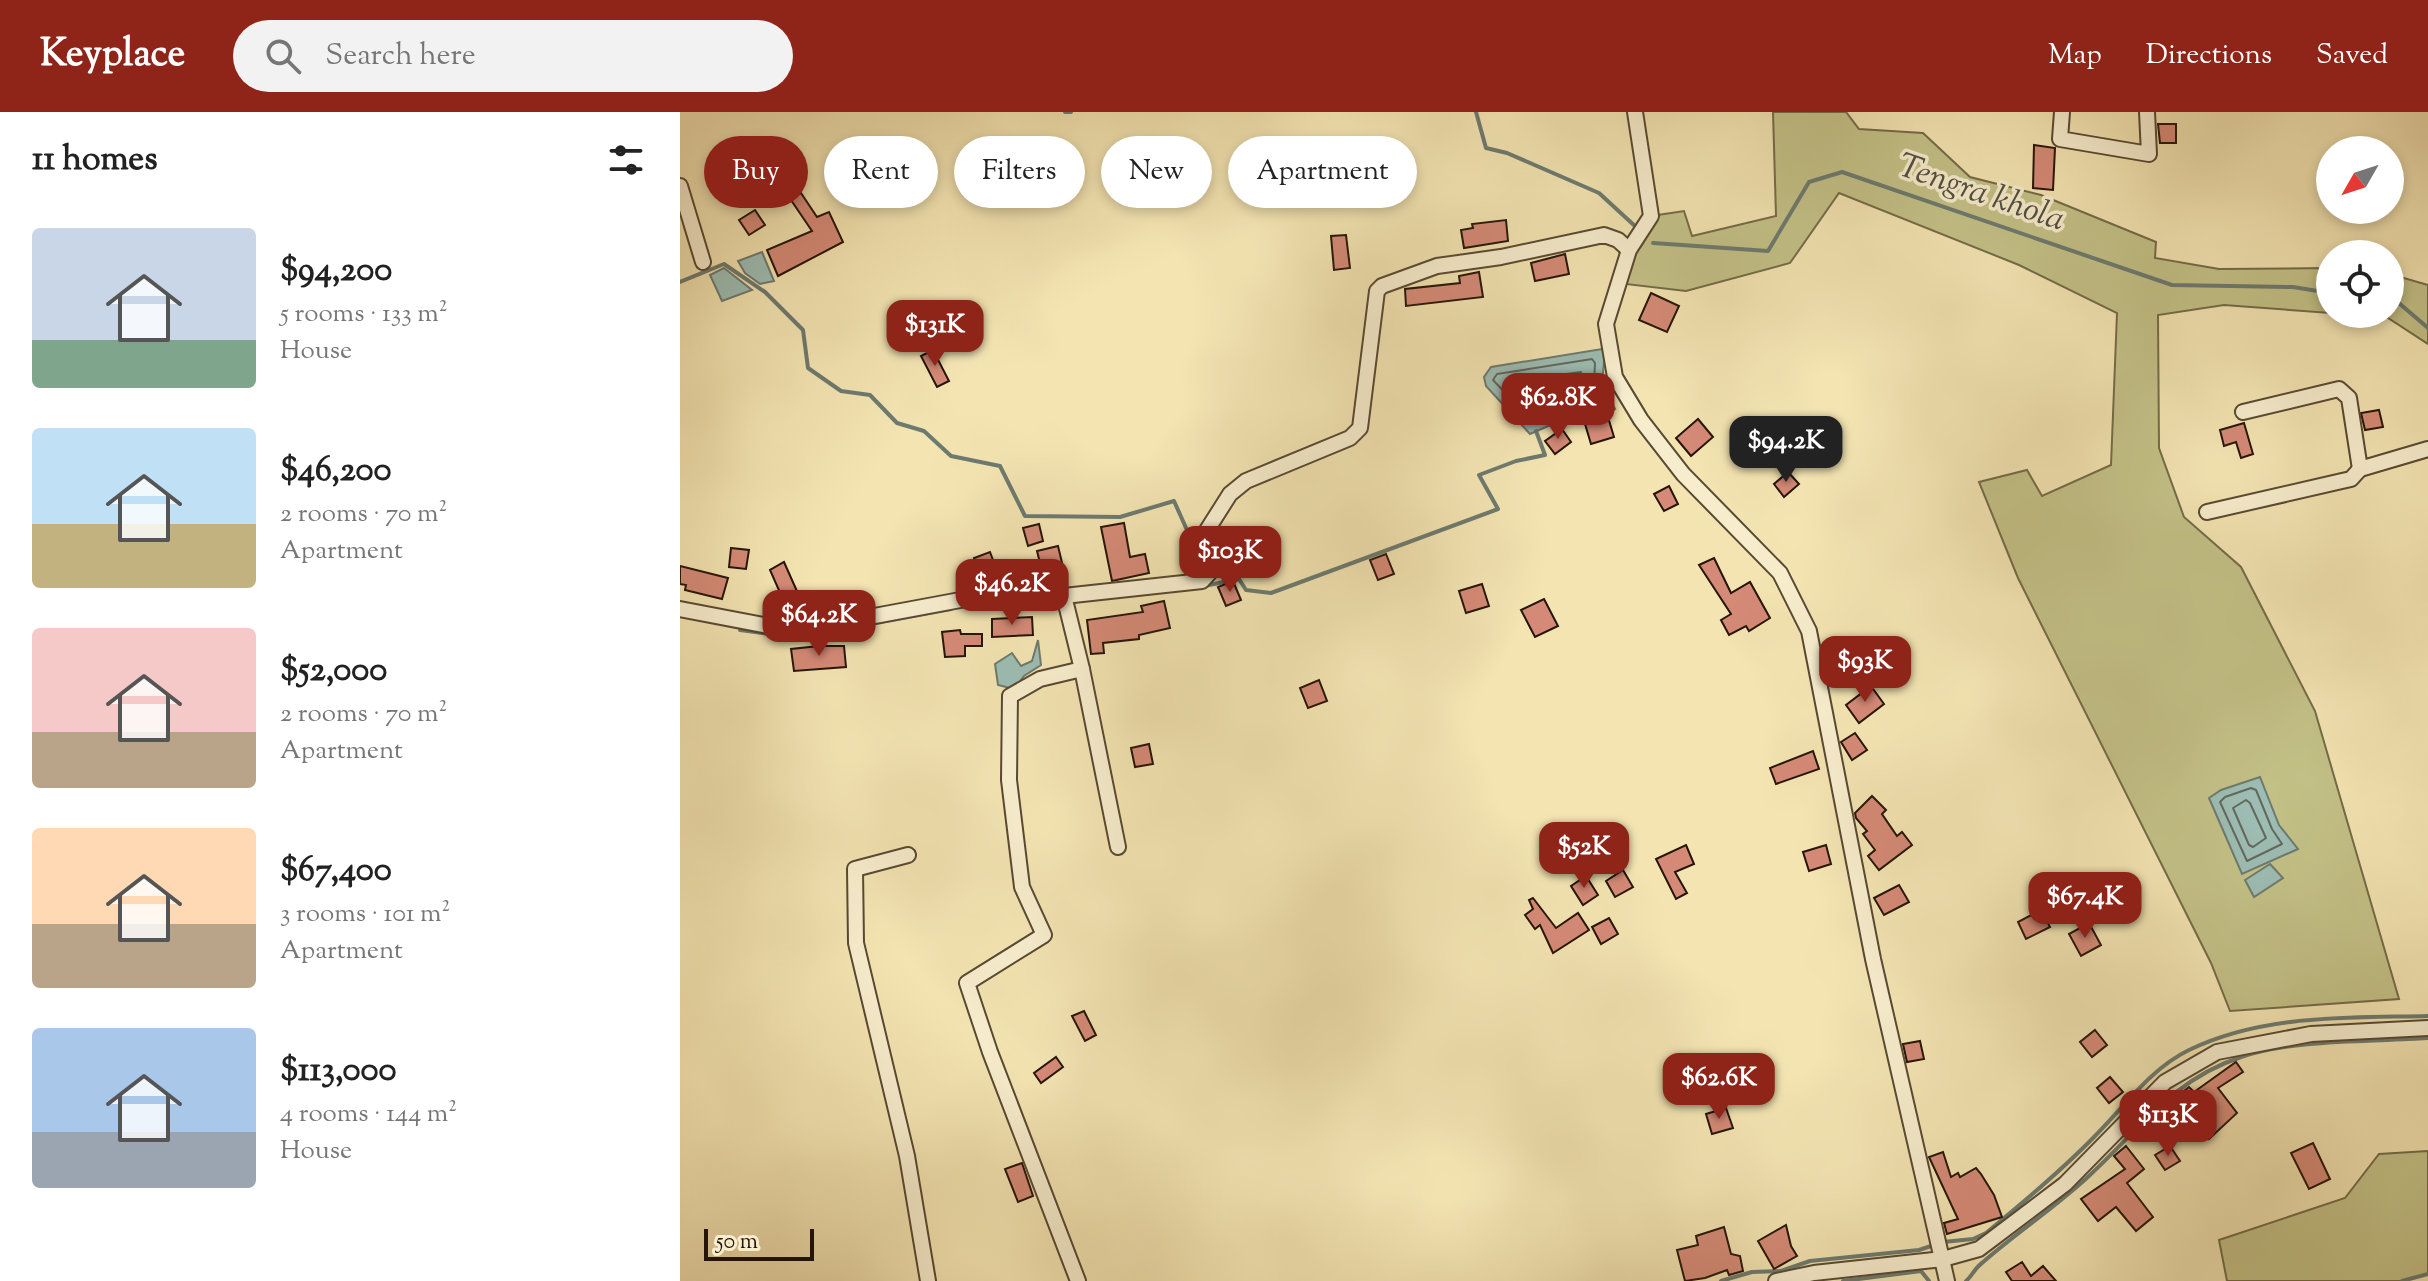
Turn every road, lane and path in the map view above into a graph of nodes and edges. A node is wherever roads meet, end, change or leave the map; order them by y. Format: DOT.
graph roads {
  1 [pos="1635,112"];
  2 [pos="2062,112"];
  3 [pos="2147,112"];
  4 [pos="680,186"];
  5 [pos="1629,250"];
  6 [pos="703,262"];
  7 [pos="2243,412"];
  8 [pos="2428,449"];
  9 [pos="2360,469"];
  10 [pos="2207,512"];
  11 [pos="1064,596"];
  12 [pos="680,609"];
  13 [pos="1082,669"];
  14 [pos="1118,847"];
  15 [pos="908,855"];
  16 [pos="2428,1028"];
  17 [pos="1943,1259"];
  18 [pos="928,1281"];
  19 [pos="1078,1281"];
  20 [pos="1776,1281"];
  21 [pos="1947,1281"];
  1 -- 5 [label="street"];
  2 -- 3 [label="street"];
  4 -- 6 [label="street"];
  5 -- 11 [label="street"];
  5 -- 17 [label="street"];
  7 -- 9 [label="street"];
  8 -- 9 [label="street"];
  9 -- 10 [label="street"];
  11 -- 12 [label="street"];
  11 -- 13 [label="street"];
  13 -- 14 [label="street"];
  13 -- 19 [label="street"];
  15 -- 18 [label="street"];
  16 -- 17 [label="street"];
  17 -- 20 [label="street"];
  17 -- 21 [label="street"];
}
